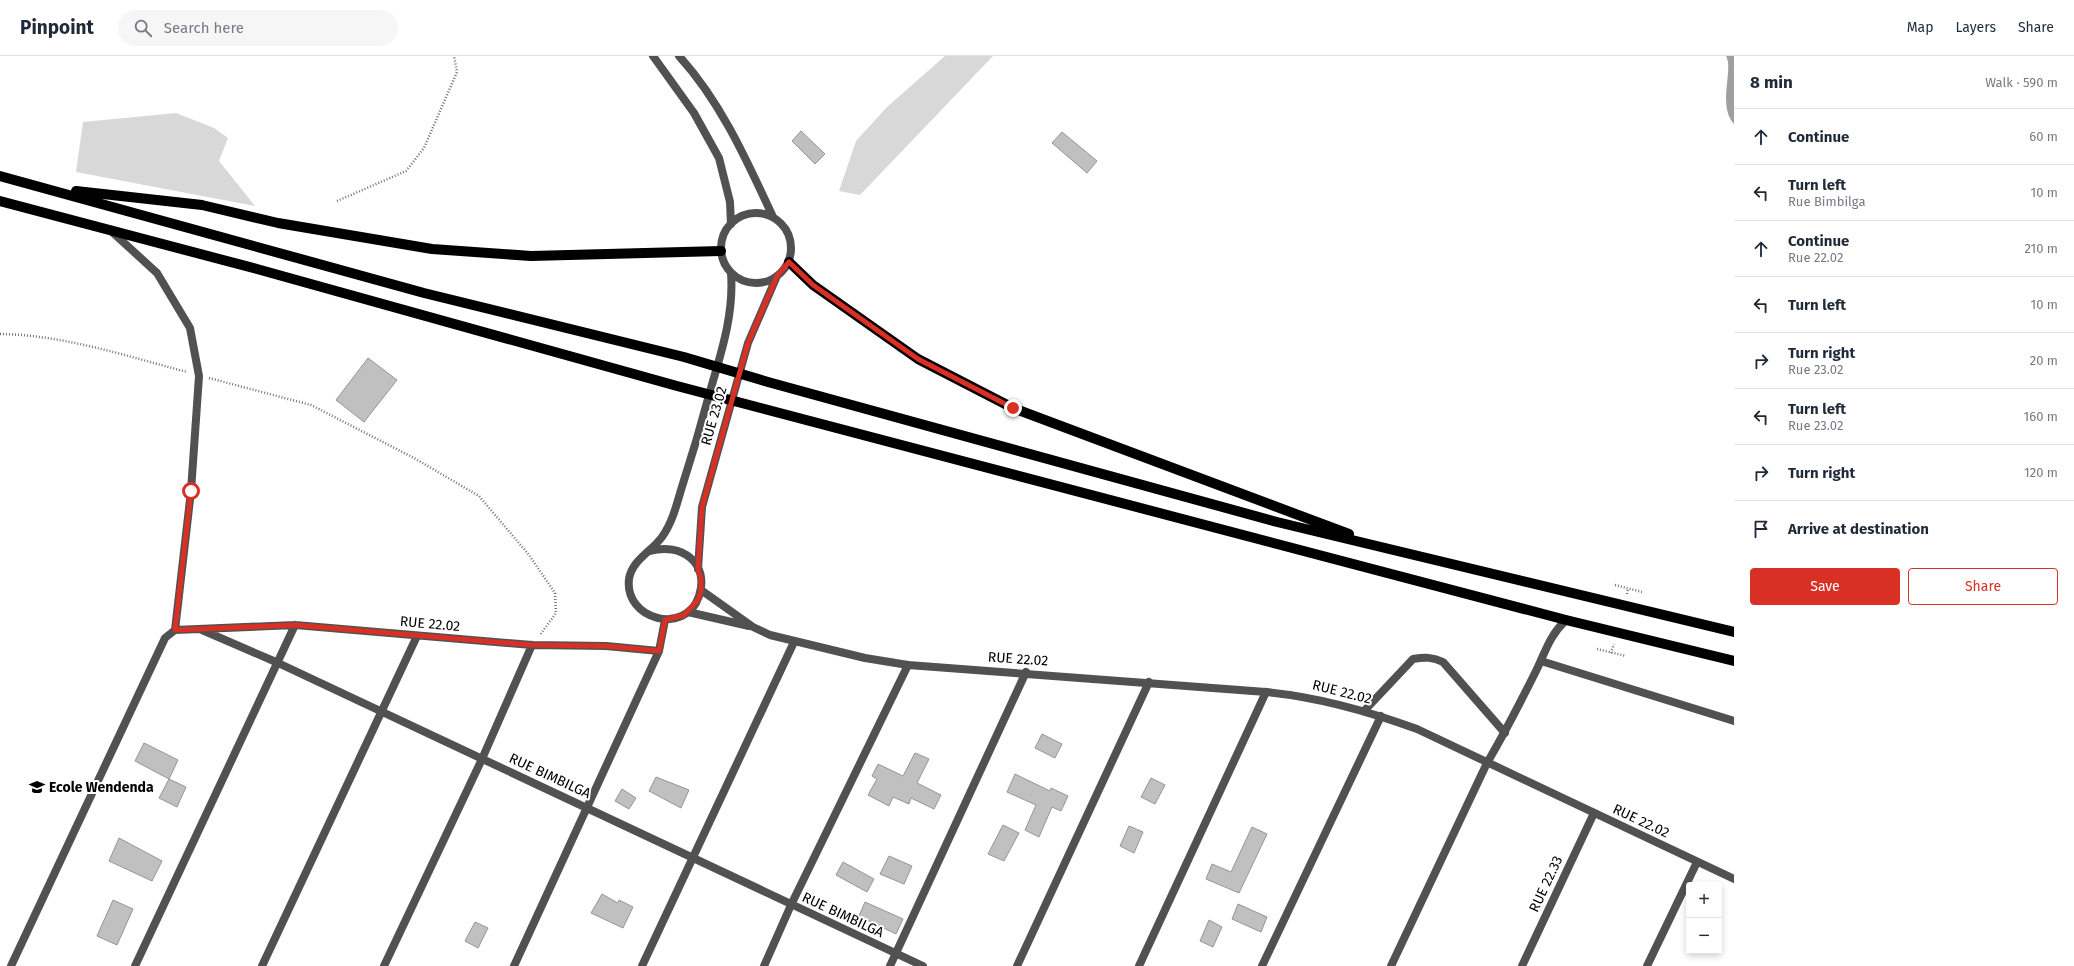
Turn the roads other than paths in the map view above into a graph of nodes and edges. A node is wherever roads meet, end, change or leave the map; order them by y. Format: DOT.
graph roads {
  1 [pos="653,56"];
  2 [pos="679,56"];
  3 [pos="0,176"];
  4 [pos="45,188"];
  5 [pos="0,201"];
  6 [pos="772,217"];
  7 [pos="731,224"];
  8 [pos="110,230"];
  9 [pos="721,251"];
  10 [pos="789,262"];
  11 [pos="731,273"];
  12 [pos="777,276"];
  13 [pos="1394,550"];
  14 [pos="650,551"];
  15 [pos="698,569"];
  16 [pos="701,590"];
  17 [pos="688,612"];
  18 [pos="665,620"];
  19 [pos="1566,620"];
  20 [pos="295,625"];
  21 [pos="753,627"];
  22 [pos="199,628"];
  23 [pos="175,630"];
  24 [pos="1734,631"];
  25 [pos="417,636"];
  26 [pos="794,642"];
  27 [pos="532,645"];
  28 [pos="659,651"];
  29 [pos="1700,652"];
  30 [pos="1541,661"];
  31 [pos="1734,661"];
  32 [pos="276,662"];
  33 [pos="908,665"];
  34 [pos="1734,665"];
  35 [pos="1026,672"];
  36 [pos="1149,682"];
  37 [pos="1266,692"];
  38 [pos="381,711"];
  39 [pos="1364,711"];
  40 [pos="1381,716"];
  41 [pos="1734,721"];
  42 [pos="1504,733"];
  43 [pos="482,759"];
  44 [pos="1486,763"];
  45 [pos="588,809"];
  46 [pos="1594,813"];
  47 [pos="693,858"];
  48 [pos="1697,862"];
  49 [pos="1734,879"];
  50 [pos="791,905"];
  51 [pos="896,953"];
  52 [pos="11,966"];
  53 [pos="135,966"];
  54 [pos="262,966"];
  55 [pos="384,966"];
  56 [pos="514,966"];
  57 [pos="642,966"];
  58 [pos="764,966"];
  59 [pos="890,966"];
  60 [pos="923,966"];
  61 [pos="1017,966"];
  62 [pos="1139,966"];
  63 [pos="1262,966"];
  64 [pos="1391,966"];
  65 [pos="1522,966"];
  66 [pos="1647,966"];
  1 -- 7 [label="street"];
  2 -- 6 [label="street"];
  3 -- 4 [label="main road"];
  4 -- 9 [label="main road"];
  4 -- 13 [label="main road"];
  5 -- 8 [label="main road"];
  6 -- 7 [label="street"];
  6 -- 10 [label="street"];
  7 -- 9 [label="street"];
  8 -- 19 [label="main road"];
  8 -- 23 [label="street"];
  9 -- 11 [label="street, RUE 23.02"];
  10 -- 12 [label="street, RUE 23.02"];
  10 -- 13 [label="main road"];
  11 -- 12 [label="street, RUE 23.02"];
  11 -- 14 [label="street, RUE 23.02"];
  12 -- 15 [label="street, RUE 23.02"];
  13 -- 24 [label="main road"];
  14 -- 15 [label="street"];
  14 -- 18 [label="street, RUE 23.02"];
  15 -- 16 [label="street, RUE 23.02"];
  16 -- 17 [label="street"];
  16 -- 21 [label="street"];
  17 -- 18 [label="street"];
  17 -- 21 [label="street"];
  18 -- 28 [label="street"];
  19 -- 29 [label="main road"];
  19 -- 30 [label="street"];
  20 -- 22 [label="street, RUE 22.02"];
  20 -- 25 [label="street, RUE 22.02"];
  20 -- 32 [label="street"];
  21 -- 26 [label="street"];
  22 -- 23 [label="street, RUE BIMBILGA"];
  22 -- 32 [label="street, RUE BIMBILGA"];
  23 -- 52 [label="street"];
  25 -- 27 [label="street, RUE 22.02"];
  25 -- 38 [label="street"];
  26 -- 33 [label="street"];
  26 -- 47 [label="street"];
  27 -- 28 [label="street, RUE 22.02"];
  27 -- 43 [label="street"];
  28 -- 45 [label="street"];
  29 -- 31 [label="main road"];
  29 -- 34 [label="main road"];
  30 -- 41 [label="street"];
  30 -- 42 [label="street"];
  32 -- 38 [label="street, RUE BIMBILGA"];
  32 -- 53 [label="street"];
  33 -- 35 [label="street, RUE 22.02"];
  33 -- 50 [label="street"];
  35 -- 36 [label="street, RUE 22.02"];
  35 -- 51 [label="street"];
  36 -- 37 [label="street, RUE 22.02"];
  36 -- 61 [label="street"];
  37 -- 39 [label="street, RUE 22.02"];
  37 -- 62 [label="street"];
  38 -- 43 [label="street, RUE BIMBILGA"];
  38 -- 54 [label="street"];
  39 -- 40 [label="street, RUE 22.02"];
  39 -- 42 [label="street"];
  40 -- 44 [label="street, RUE 22.02"];
  40 -- 63 [label="street"];
  42 -- 44 [label="street"];
  43 -- 45 [label="street, RUE BIMBILGA"];
  43 -- 55 [label="street"];
  44 -- 46 [label="street, RUE 22.02"];
  44 -- 64 [label="street"];
  45 -- 47 [label="street, RUE BIMBILGA"];
  45 -- 56 [label="street"];
  46 -- 48 [label="street, RUE 22.02"];
  46 -- 65 [label="street, RUE 22.33"];
  47 -- 50 [label="street, RUE BIMBILGA"];
  47 -- 57 [label="street"];
  48 -- 49 [label="street, RUE 22.02"];
  48 -- 66 [label="street"];
  50 -- 51 [label="street, RUE BIMBILGA"];
  50 -- 58 [label="street"];
  51 -- 59 [label="street"];
  51 -- 60 [label="street, RUE BIMBILGA"];
}
